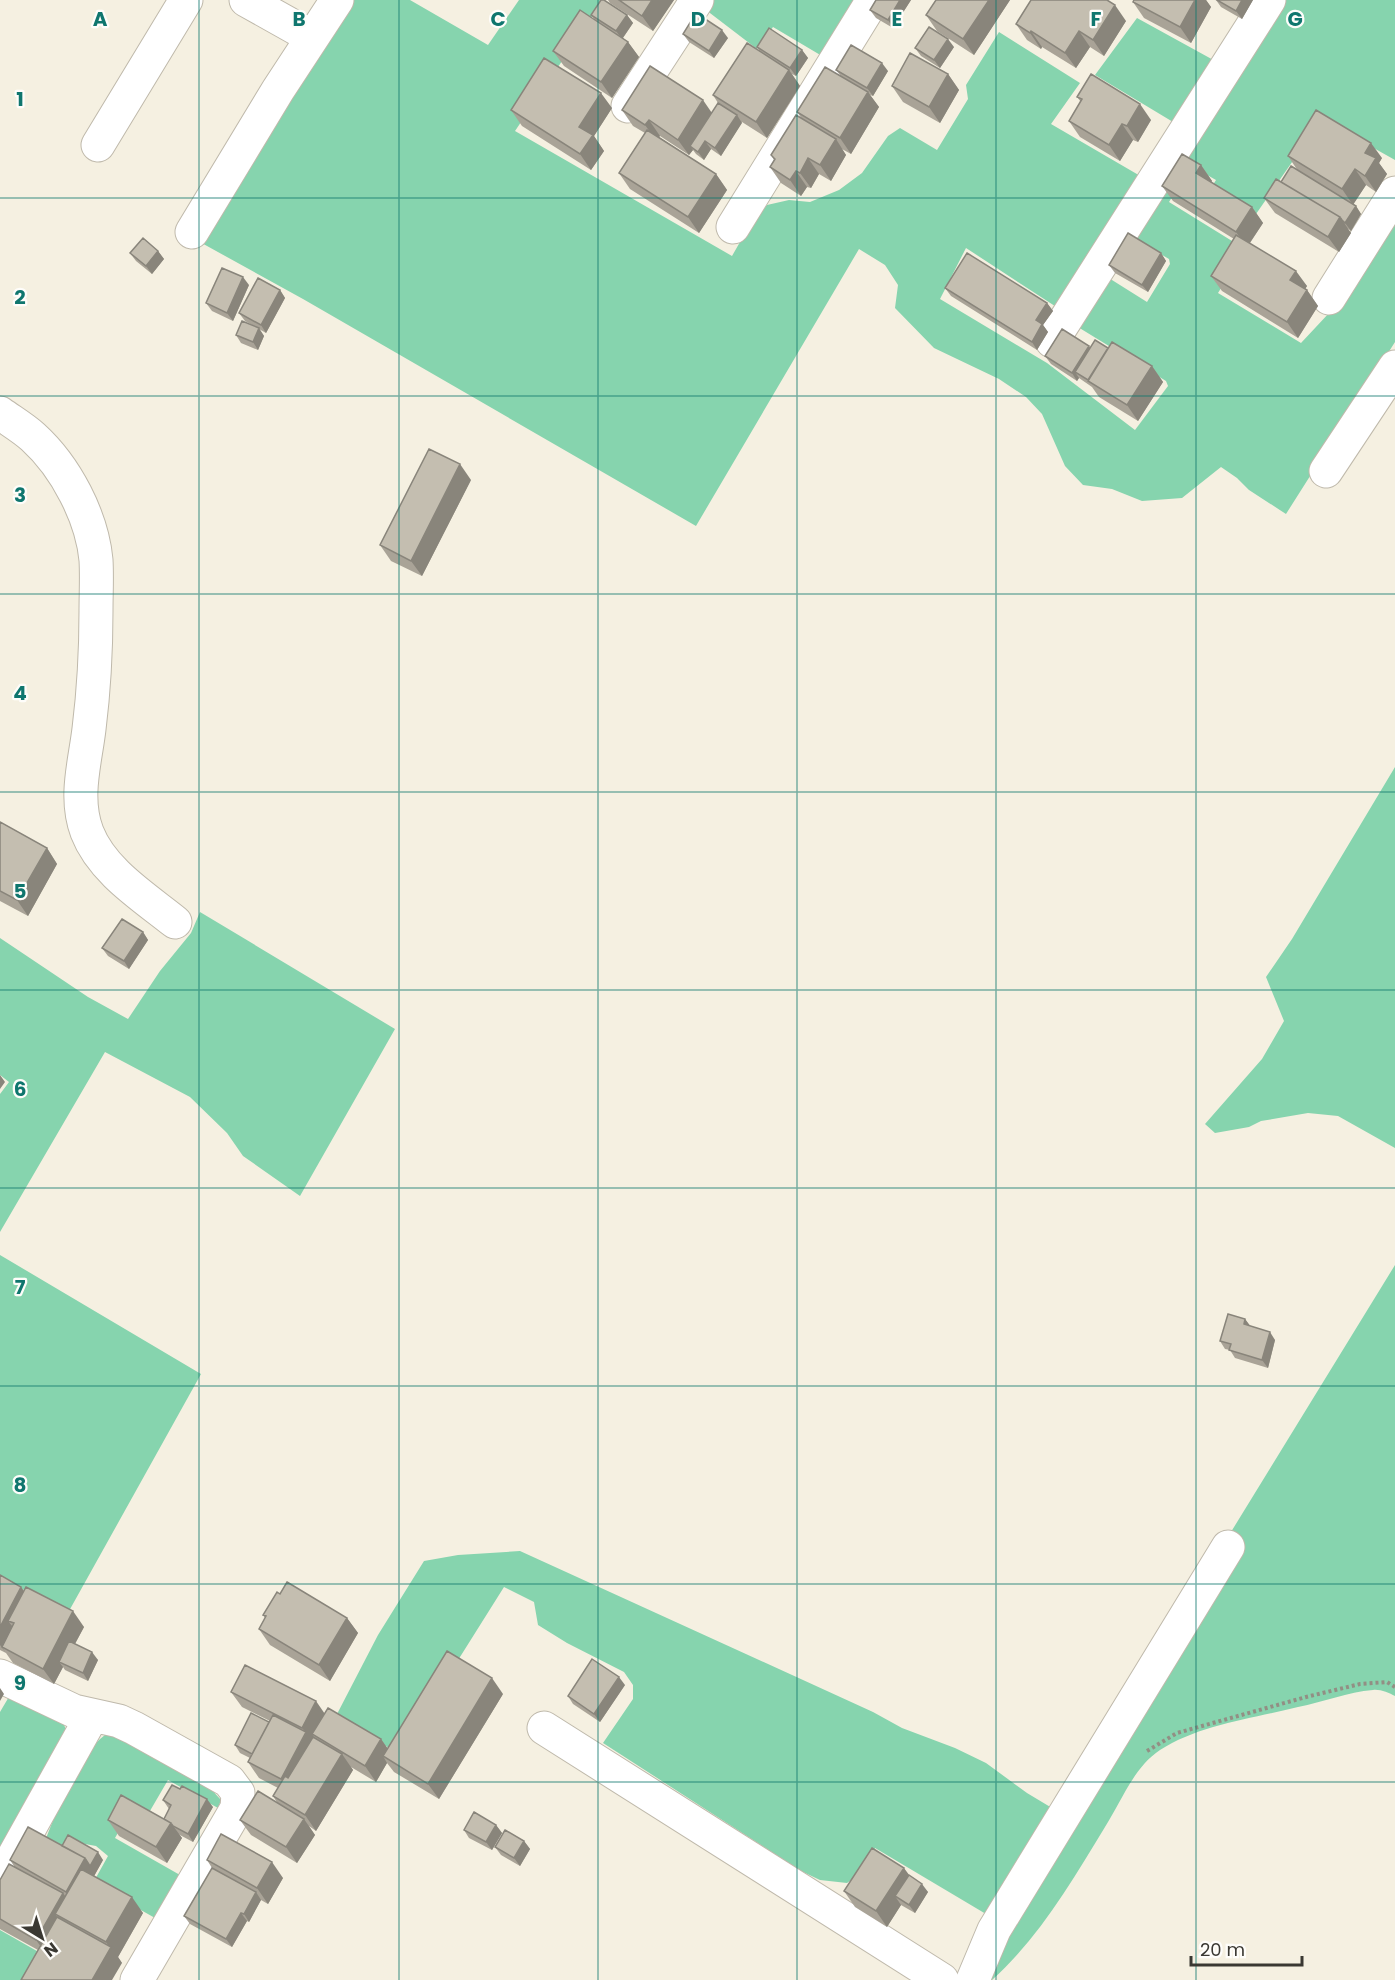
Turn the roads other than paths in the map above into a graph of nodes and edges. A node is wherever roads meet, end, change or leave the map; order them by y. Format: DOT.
graph roads {
  1 [pos="186,0"];
  2 [pos="246,0"];
  3 [pos="337,0"];
  4 [pos="697,0"];
  5 [pos="873,0"];
  6 [pos="1269,0"];
  7 [pos="312,37"];
  8 [pos="625,111"];
  9 [pos="98,145"];
  10 [pos="1395,193"];
  11 [pos="733,227"];
  12 [pos="192,232"];
  13 [pos="1329,298"];
  14 [pos="1052,341"];
  15 [pos="1395,367"];
  16 [pos="0,413"];
  17 [pos="1326,471"];
  18 [pos="175,922"];
  19 [pos="1228,1547"];
  20 [pos="0,1676"];
  21 [pos="93,1716"];
  22 [pos="543,1728"];
  23 [pos="0,1881"];
  24 [pos="137,1980"];
  25 [pos="942,1980"];
  26 [pos="973,1980"];
  1 -- 9 [label="street"];
  2 -- 7 [label="street"];
  3 -- 7 [label="street"];
  4 -- 8 [label="street"];
  5 -- 11 [label="street"];
  6 -- 14 [label="street"];
  7 -- 12 [label="street"];
  10 -- 13 [label="street"];
  15 -- 17 [label="street"];
  16 -- 18 [label="street"];
  19 -- 26 [label="street"];
  20 -- 21 [label="street"];
  21 -- 23 [label="street"];
  21 -- 24 [label="street"];
  22 -- 25 [label="street"];
}
